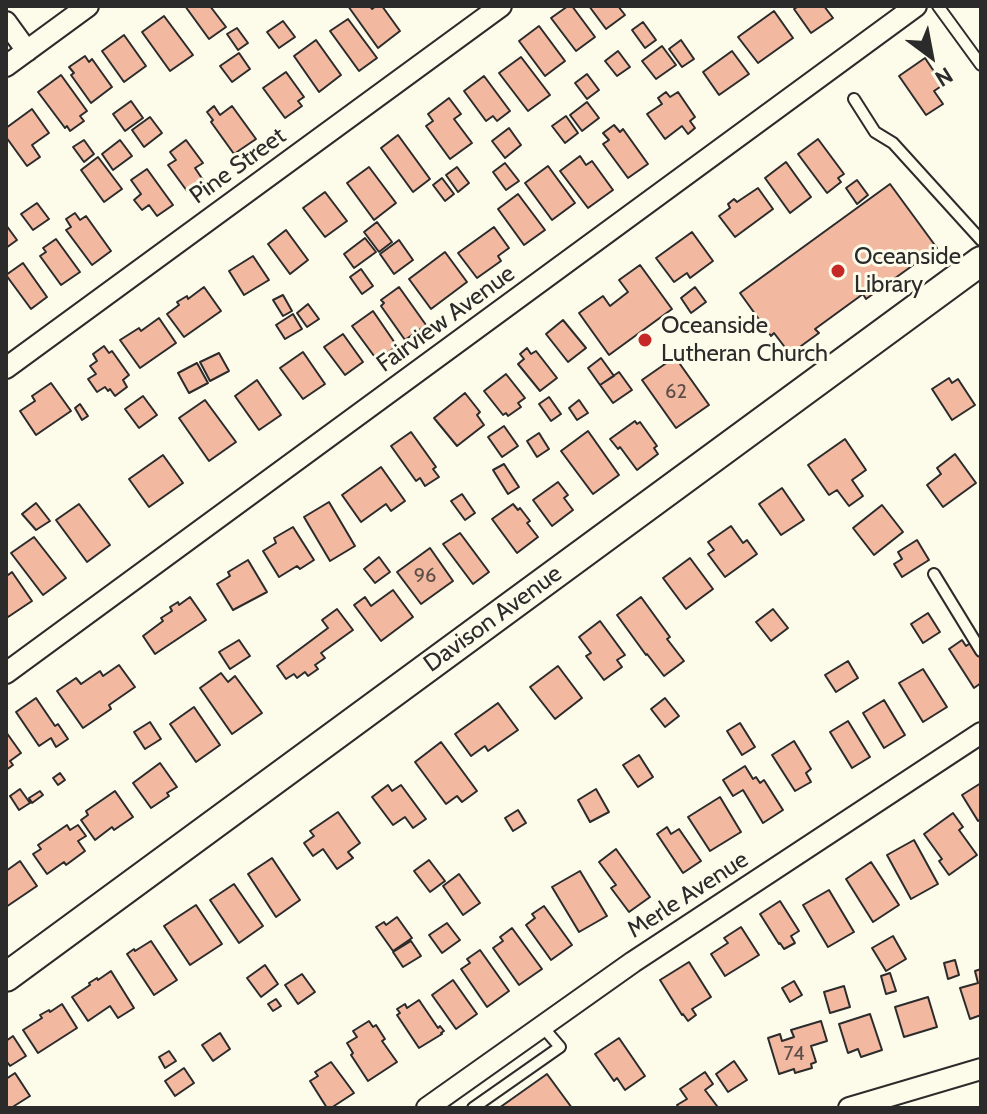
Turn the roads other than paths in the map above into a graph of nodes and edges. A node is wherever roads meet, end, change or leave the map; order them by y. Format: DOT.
graph roads {
  1 [pos="88,6"];
  2 [pos="501,6"];
  3 [pos="916,6"];
  4 [pos="938,6"];
  5 [pos="6,22"];
  6 [pos="27,51"];
  7 [pos="981,65"];
  8 [pos="6,66"];
  9 [pos="854,99"];
  10 [pos="981,240"];
  11 [pos="981,261"];
  12 [pos="6,368"];
  13 [pos="934,574"];
  14 [pos="981,651"];
  15 [pos="6,673"];
  16 [pos="981,733"];
  17 [pos="6,977"];
  18 [pos="542,1026"];
  19 [pos="981,1069"];
  20 [pos="427,1108"];
  21 [pos="473,1108"];
  22 [pos="849,1108"];
  1 -- 6 [label="street"];
  2 -- 12 [label="street, Pine Street"];
  3 -- 15 [label="street, Fairview Avenue"];
  4 -- 7 [label="lane"];
  5 -- 6 [label="street"];
  6 -- 8 [label="street"];
  9 -- 10 [label="lane"];
  11 -- 17 [label="main road, Davison Avenue"];
  13 -- 14 [label="lane"];
  16 -- 18 [label="street, Merle Avenue"];
  18 -- 20 [label="street, Merle Avenue"];
  18 -- 21 [label="lane"];
  19 -- 22 [label="street"];
}
